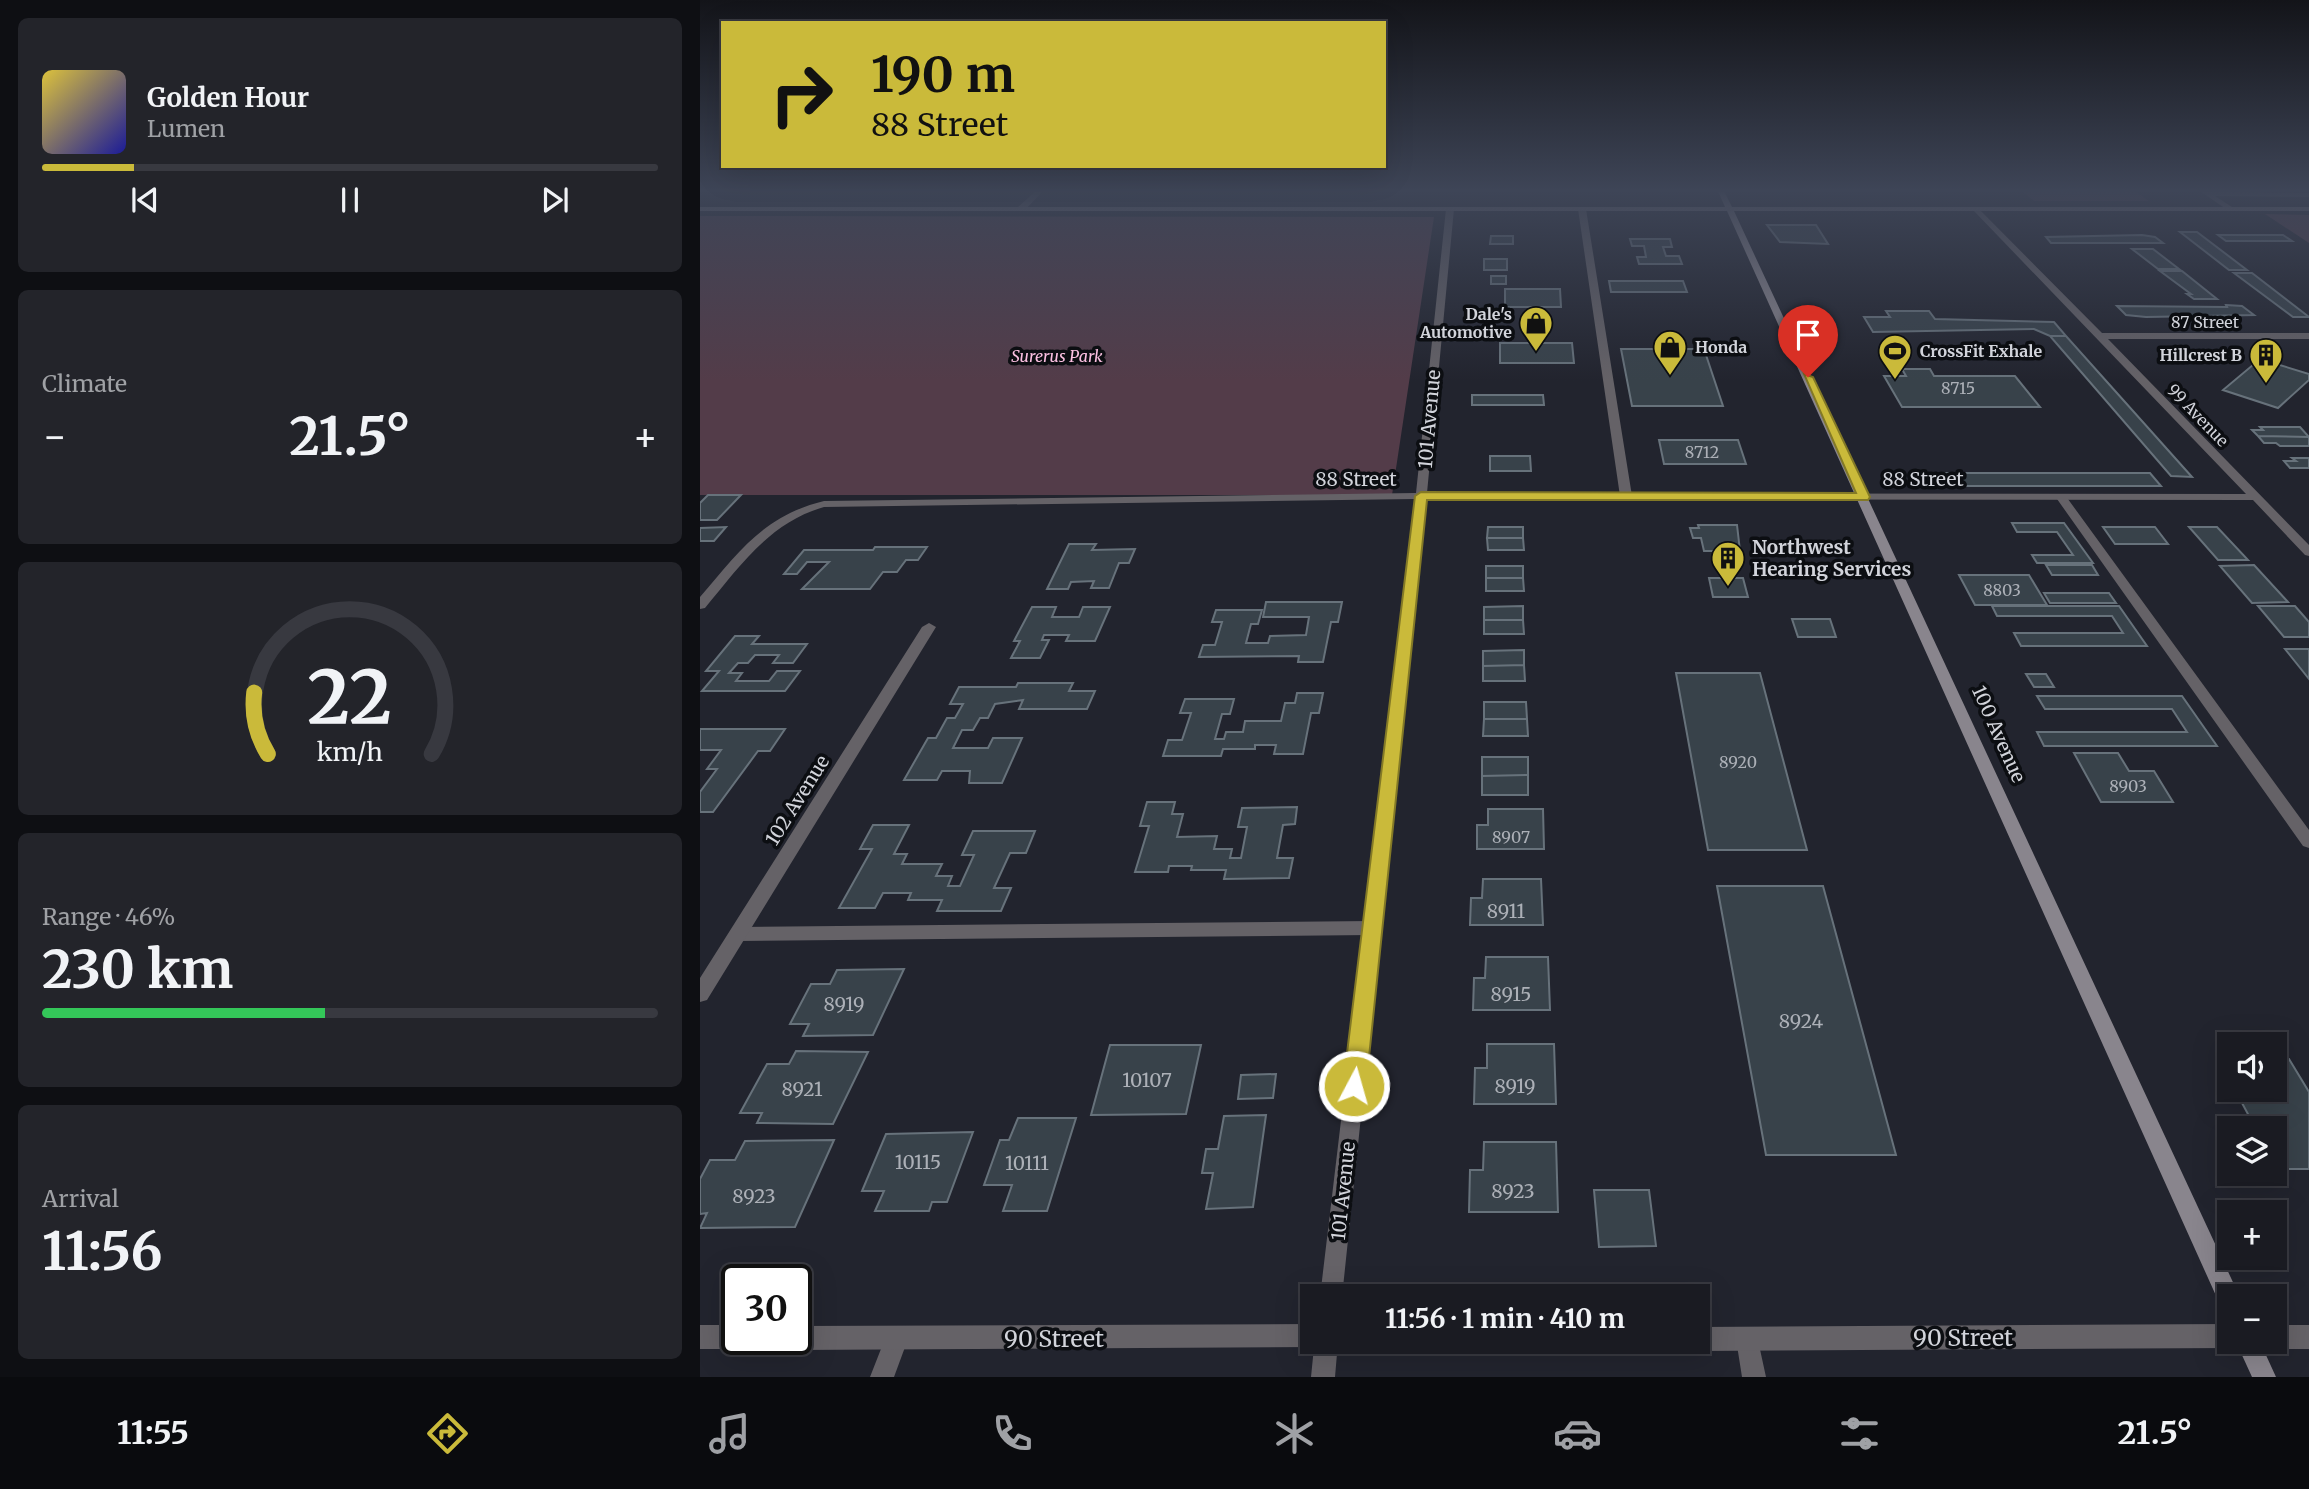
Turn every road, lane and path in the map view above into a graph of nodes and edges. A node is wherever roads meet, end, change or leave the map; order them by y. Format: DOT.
graph roads {
  1 [pos="1446,253"];
  2 [pos="1589,253"];
  3 [pos="1750,253"];
  4 [pos="2021,253"];
  5 [pos="2102,336"];
  6 [pos="2309,336"];
  7 [pos="1421,496"];
  8 [pos="1626,496"];
  9 [pos="1864,497"];
  10 [pos="2061,497"];
  11 [pos="2255,497"];
  12 [pos="2309,552"];
  13 [pos="700,605"];
  14 [pos="929,627"];
  15 [pos="2309,842"];
  16 [pos="1372,928"];
  17 [pos="739,934"];
  18 [pos="700,995"];
  19 [pos="1332,1284"];
  20 [pos="2222,1284"];
  21 [pos="1300,1336"];
  22 [pos="2217,1336"];
  23 [pos="700,1337"];
  24 [pos="721,1337"];
  25 [pos="2287,1337"];
  26 [pos="2309,1337"];
  27 [pos="812,1338"];
  28 [pos="896,1339"];
  29 [pos="1710,1339"];
  30 [pos="1748,1339"];
  31 [pos="1325,1354"];
  32 [pos="2253,1354"];
  33 [pos="882,1377"];
  34 [pos="1323,1377"];
  35 [pos="1754,1377"];
  36 [pos="2264,1377"];
  1 -- 7 [label="street, 101 Avenue"];
  2 -- 8 [label="street"];
  3 -- 9 [label="main road, 100 Avenue"];
  4 -- 5 [label="street, 99 Avenue"];
  5 -- 6 [label="street, 87 Street"];
  5 -- 11 [label="street, 99 Avenue"];
  7 -- 8 [label="street, 88 Street"];
  7 -- 13 [label="street, 88 Street"];
  7 -- 16 [label="street, 101 Avenue"];
  8 -- 9 [label="street, 88 Street"];
  9 -- 10 [label="street, 88 Street"];
  9 -- 20 [label="main road, 100 Avenue"];
  10 -- 11 [label="street, 88 Street"];
  10 -- 15 [label="street"];
  11 -- 12 [label="street, 99 Avenue"];
  14 -- 17 [label="street, 102 Avenue"];
  16 -- 17 [label="street"];
  16 -- 19 [label="street, 101 Avenue"];
  17 -- 18 [label="street, 102 Avenue"];
  21 -- 28 [label="street, 90 Street"];
  22 -- 30 [label="street, 90 Street"];
  23 -- 24 [label="street"];
  25 -- 26 [label="street"];
  27 -- 28 [label="street, 90 Street"];
  28 -- 33 [label="street"];
  29 -- 30 [label="street, 90 Street"];
  30 -- 35 [label="street"];
  31 -- 34 [label="street"];
  32 -- 36 [label="main road"];
}
